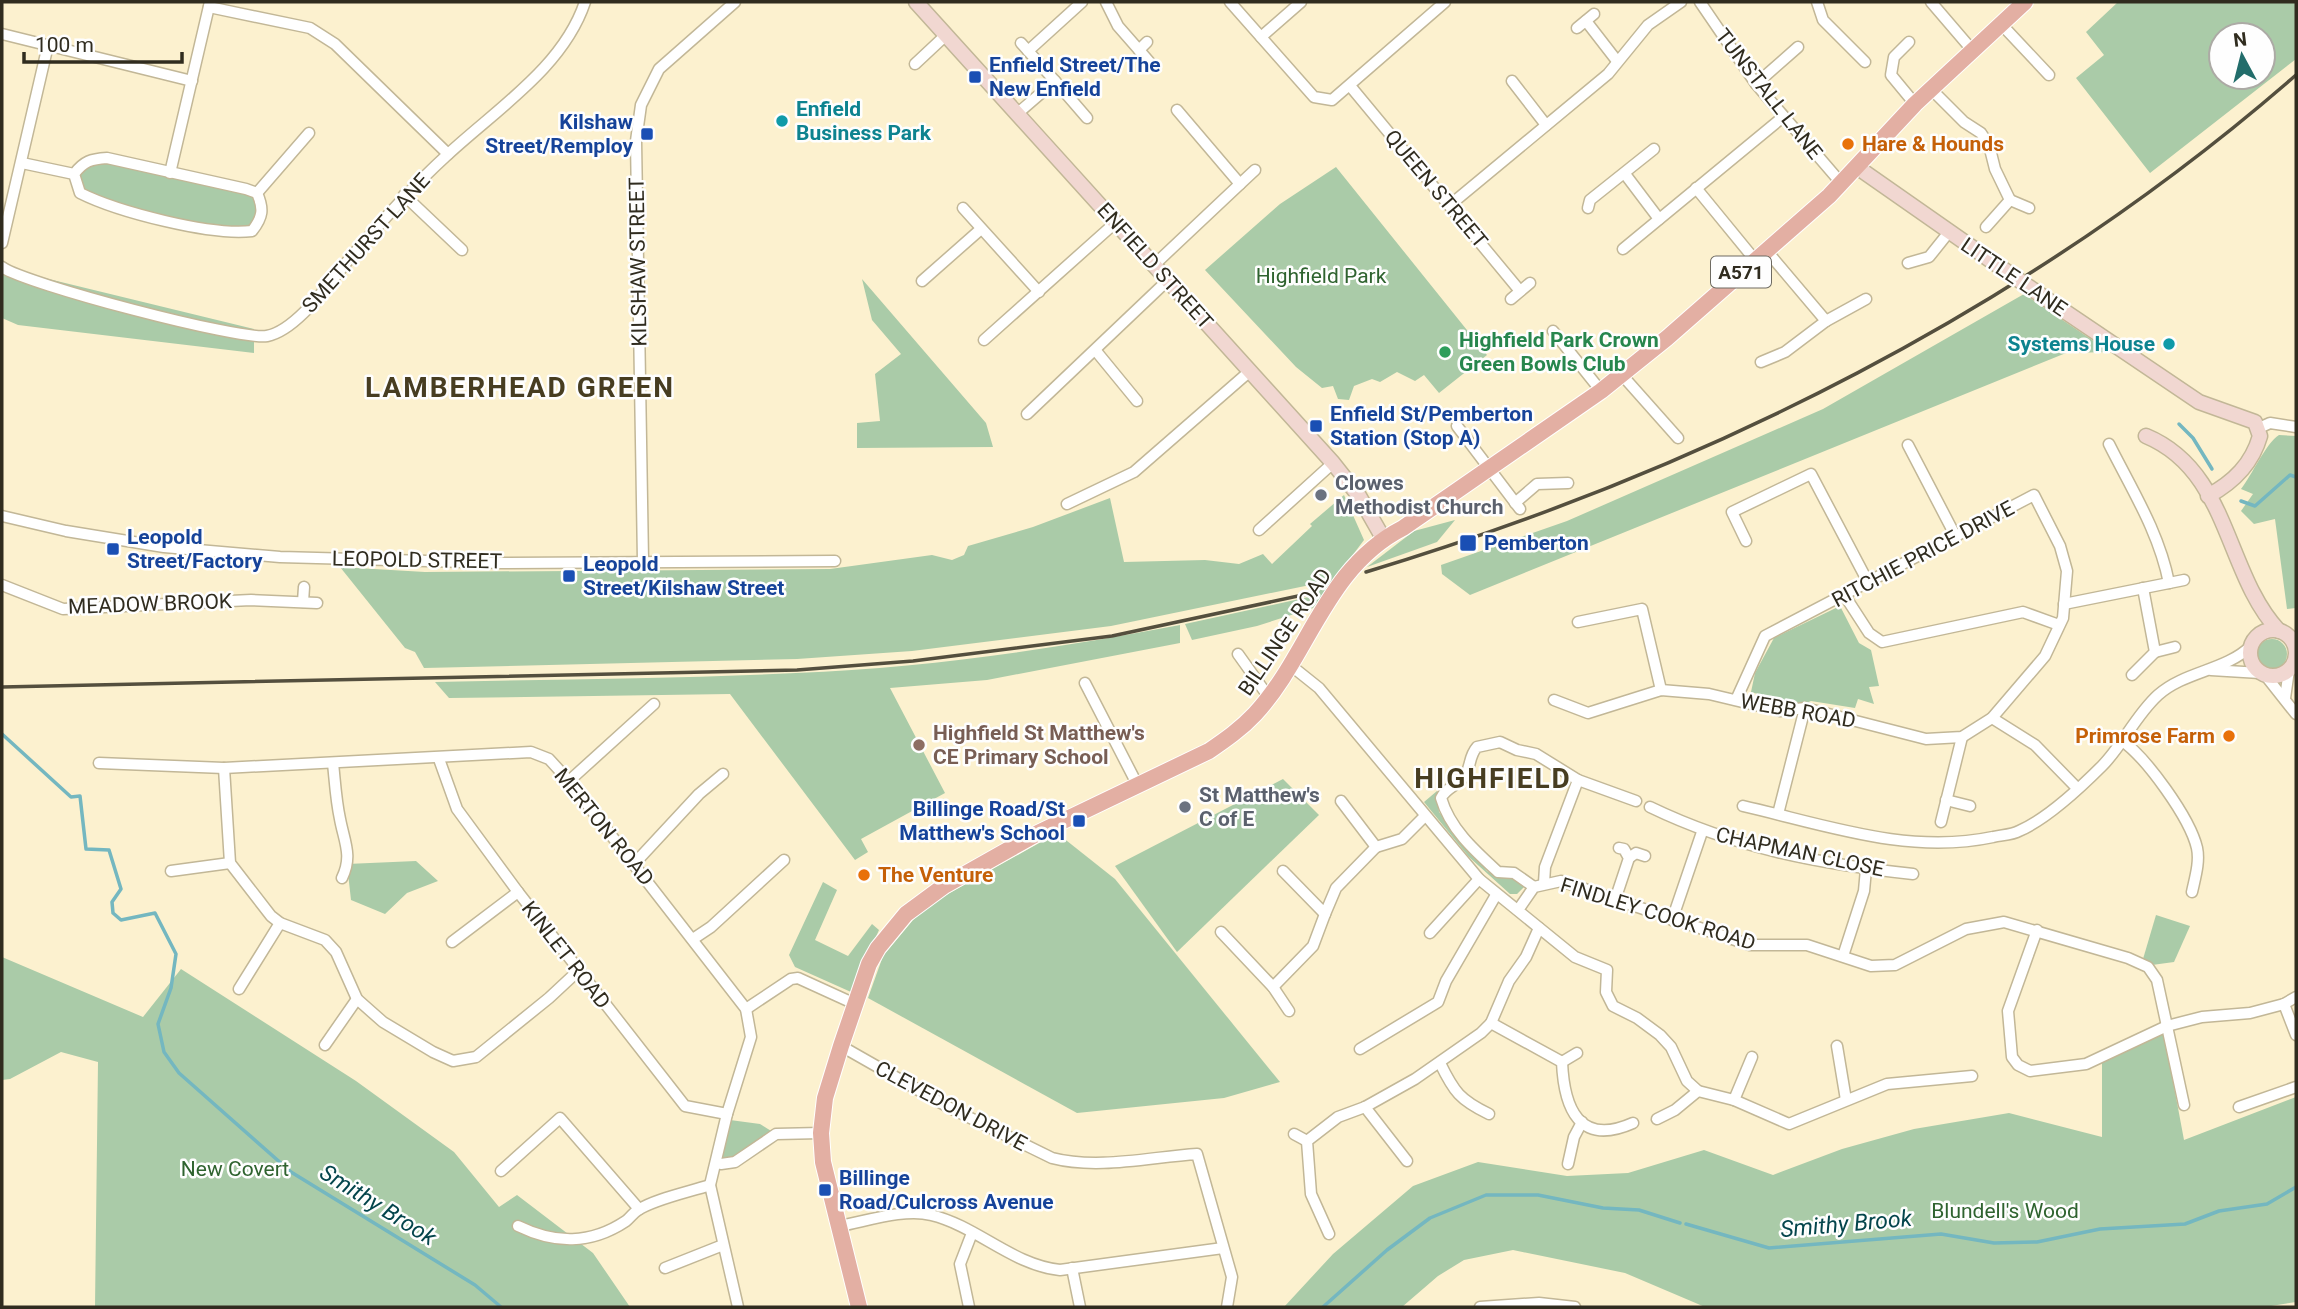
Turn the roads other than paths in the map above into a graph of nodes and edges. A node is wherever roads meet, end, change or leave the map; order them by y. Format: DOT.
graph roads {
  1 [pos="585,2"];
  2 [pos="735,2"];
  3 [pos="916,2"];
  4 [pos="1082,2"];
  5 [pos="1106,2"];
  6 [pos="1230,2"];
  7 [pos="1301,2"];
  8 [pos="1445,2"];
  9 [pos="1681,2"];
  10 [pos="1700,2"];
  11 [pos="1817,2"];
  12 [pos="1931,2"];
  13 [pos="2025,2"];
  14 [pos="209,4"];
  15 [pos="1586,21"];
  16 [pos="2002,25"];
  17 [pos="2,34"];
  18 [pos="946,35"];
  19 [pos="1261,37"];
  20 [pos="1909,41"];
  21 [pos="48,45"];
  22 [pos="1798,47"];
  23 [pos="1973,51"];
  24 [pos="1617,61"];
  25 [pos="1865,62"];
  26 [pos="915,64"];
  27 [pos="1152,65"];
  28 [pos="2049,75"];
  29 [pos="192,81"];
  30 [pos="1055,81"];
  31 [pos="1512,81"];
  32 [pos="1756,83"];
  33 [pos="1351,87"];
  34 [pos="1931,89"];
  35 [pos="1915,104"];
  36 [pos="1177,110"];
  37 [pos="1018,113"];
  38 [pos="1783,117"];
  39 [pos="1087,118"];
  40 [pos="1546,125"];
  41 [pos="309,134"];
  42 [pos="1654,149"];
  43 [pos="448,154"];
  44 [pos="22,163"];
  45 [pos="1857,167"];
  46 [pos="1255,170"];
  47 [pos="170,173"];
  48 [pos="74,174"];
  49 [pos="1625,174"];
  50 [pos="1240,184"];
  51 [pos="1842,184"];
  52 [pos="1696,188"];
  53 [pos="257,193"];
  54 [pos="404,195"];
  55 [pos="2010,200"];
  56 [pos="1587,201"];
  57 [pos="1450,205"];
  58 [pos="963,208"];
  59 [pos="2029,208"];
  60 [pos="1659,219"];
  61 [pos="1115,223"];
  62 [pos="1986,227"];
  63 [pos="981,229"];
  64 [pos="1950,232"];
  65 [pos="2,243"];
  66 [pos="1623,249"];
  67 [pos="463,250"];
  68 [pos="1761,255"];
  69 [pos="1908,263"];
  70 [pos="1154,265"];
  71 [pos="2,267"];
  72 [pos="1168,280"];
  73 [pos="922,281"];
  74 [pos="1530,283"];
  75 [pos="1038,292"];
  76 [pos="1866,299"];
  77 [pos="1826,321"];
  78 [pos="1553,331"];
  79 [pos="984,340"];
  80 [pos="1096,351"];
  81 [pos="1764,358"];
  82 [pos="1250,371"];
  83 [pos="1622,375"];
  84 [pos="1601,391"];
  85 [pos="1137,401"];
  86 [pos="1027,414"];
  87 [pos="2254,424"];
  88 [pos="1457,426"];
  89 [pos="2296,427"];
  90 [pos="2146,436"];
  91 [pos="1678,438"];
  92 [pos="2109,444"];
  93 [pos="1908,445"];
  94 [pos="1333,463"];
  95 [pos="1488,468"];
  96 [pos="1568,483"];
  97 [pos="2208,496"];
  98 [pos="1067,504"];
  99 [pos="2,516"];
  100 [pos="1259,530"];
  101 [pos="1956,537"];
  102 [pos="1383,538"];
  103 [pos="1746,541"];
  104 [pos="643,561"];
  105 [pos="835,561"];
  106 [pos="2184,580"];
  107 [pos="2169,583"];
  108 [pos="1869,584"];
  109 [pos="2,585"];
  110 [pos="304,587"];
  111 [pos="2143,589"];
  112 [pos="2254,595"];
  113 [pos="1845,596"];
  114 [pos="303,602"];
  115 [pos="317,603"];
  116 [pos="2064,604"];
  117 [pos="1578,622"];
  118 [pos="2059,625"];
  119 [pos="2287,634"];
  120 [pos="2252,643"];
  121 [pos="2175,647"];
  122 [pos="2155,652"];
  123 [pos="1238,654"];
  124 [pos="1289,664"];
  125 [pos="2292,667"];
  126 [pos="2208,670"];
  127 [pos="2263,674"];
  128 [pos="2132,675"];
  129 [pos="1085,683"];
  130 [pos="1661,690"];
  131 [pos="1268,696"];
  132 [pos="2286,699"];
  133 [pos="1554,700"];
  134 [pos="1736,700"];
  135 [pos="654,704"];
  136 [pos="1805,708"];
  137 [pos="2296,714"];
  138 [pos="1992,718"];
  139 [pos="1962,737"];
  140 [pos="2121,740"];
  141 [pos="439,759"];
  142 [pos="99,763"];
  143 [pos="333,763"];
  144 [pos="224,768"];
  145 [pos="723,774"];
  146 [pos="1578,780"];
  147 [pos="569,781"];
  148 [pos="1137,784"];
  149 [pos="2077,788"];
  150 [pos="1947,800"];
  151 [pos="1341,801"];
  152 [pos="1636,801"];
  153 [pos="1970,806"];
  154 [pos="1650,807"];
  155 [pos="1743,807"];
  156 [pos="1778,814"];
  157 [pos="1424,817"];
  158 [pos="1941,822"];
  159 [pos="1702,832"];
  160 [pos="1376,847"];
  161 [pos="1619,848"];
  162 [pos="1645,856"];
  163 [pos="1629,858"];
  164 [pos="784,860"];
  165 [pos="230,863"];
  166 [pos="634,864"];
  167 [pos="1866,869"];
  168 [pos="172,871"];
  169 [pos="1283,871"];
  170 [pos="1913,874"];
  171 [pos="342,878"];
  172 [pos="1479,879"];
  173 [pos="1539,885"];
  174 [pos="518,892"];
  175 [pos="2192,892"];
  176 [pos="1496,895"];
  177 [pos="1615,900"];
  178 [pos="1518,910"];
  179 [pos="1325,915"];
  180 [pos="1672,920"];
  181 [pos="280,923"];
  182 [pos="1539,928"];
  183 [pos="2037,930"];
  184 [pos="1221,932"];
  185 [pos="1430,933"];
  186 [pos="693,939"];
  187 [pos="452,942"];
  188 [pos="1843,956"];
  189 [pos="578,971"];
  190 [pos="1273,987"];
  191 [pos="239,989"];
  192 [pos="2296,997"];
  193 [pos="357,999"];
  194 [pos="855,1004"];
  195 [pos="2284,1004"];
  196 [pos="746,1009"];
  197 [pos="1289,1011"];
  198 [pos="1491,1023"];
  199 [pos="2167,1026"];
  200 [pos="2296,1035"];
  201 [pos="325,1045"];
  202 [pos="841,1046"];
  203 [pos="1837,1046"];
  204 [pos="1360,1049"];
  205 [pos="1577,1053"];
  206 [pos="1752,1057"];
  207 [pos="1562,1062"];
  208 [pos="1440,1063"];
  209 [pos="1972,1076"];
  210 [pos="2296,1087"];
  211 [pos="1698,1091"];
  212 [pos="1734,1100"];
  213 [pos="1846,1100"];
  214 [pos="2183,1105"];
  215 [pos="1365,1107"];
  216 [pos="2239,1107"];
  217 [pos="727,1114"];
  218 [pos="1489,1114"];
  219 [pos="1657,1119"];
  220 [pos="1582,1122"];
  221 [pos="1633,1123"];
  222 [pos="821,1133"];
  223 [pos="1294,1134"];
  224 [pos="1307,1141"];
  225 [pos="1407,1161"];
  226 [pos="721,1164"];
  227 [pos="1568,1164"];
  228 [pos="501,1171"];
  229 [pos="710,1185"];
  230 [pos="639,1209"];
  231 [pos="518,1226"];
  232 [pos="840,1226"];
  233 [pos="972,1233"];
  234 [pos="1329,1234"];
  235 [pos="723,1245"];
  236 [pos="1223,1248"];
  237 [pos="665,1268"];
  238 [pos="1072,1268"];
  239 [pos="738,1307"];
  240 [pos="859,1307"];
  241 [pos="969,1307"];
  242 [pos="1080,1307"];
  243 [pos="1227,1307"];
  244 [pos="1480,1307"];
  245 [pos="1575,1307"];
  1 -- 43 [label="street, SMETHURST LANE"];
  2 -- 104 [label="street, KILSHAW STREET"];
  3 -- 18 [label="street, ENFIELD STREET"];
  4 -- 30 [label="street"];
  5 -- 27 [label="street"];
  6 -- 19 [label="street"];
  7 -- 19 [label="street"];
  8 -- 33 [label="street"];
  9 -- 24 [label="street"];
  10 -- 32 [label="street, TUNSTALL LANE"];
  11 -- 25 [label="street"];
  12 -- 23 [label="street"];
  13 -- 16 [label="main road, BILLINGE ROAD / A571"];
  14 -- 29 [label="street"];
  14 -- 43 [label="street"];
  15 -- 24 [label="street"];
  16 -- 23 [label="main road, BILLINGE ROAD / A571"];
  16 -- 28 [label="street"];
  17 -- 21 [label="street"];
  18 -- 26 [label="street"];
  18 -- 37 [label="street, ENFIELD STREET"];
  19 -- 33 [label="street"];
  20 -- 35 [label="street"];
  21 -- 29 [label="street"];
  21 -- 44 [label="street"];
  22 -- 32 [label="street"];
  23 -- 34 [label="main road, BILLINGE ROAD / A571"];
  24 -- 40 [label="street"];
  29 -- 47 [label="street"];
  30 -- 37 [label="street"];
  30 -- 39 [label="street"];
  31 -- 40 [label="street"];
  32 -- 38 [label="street, TUNSTALL LANE"];
  33 -- 57 [label="street, QUEEN STREET"];
  34 -- 35 [label="main road, BILLINGE ROAD / A571"];
  34 -- 55 [label="street"];
  35 -- 45 [label="main road, BILLINGE ROAD / A571"];
  36 -- 50 [label="street"];
  37 -- 61 [label="street, ENFIELD STREET"];
  38 -- 51 [label="street, TUNSTALL LANE"];
  38 -- 52 [label="street"];
  40 -- 57 [label="street"];
  41 -- 53 [label="street"];
  42 -- 49 [label="street"];
  43 -- 54 [label="street, SMETHURST LANE"];
  44 -- 48 [label="street"];
  44 -- 65 [label="street"];
  45 -- 51 [label="main road, BILLINGE ROAD / A571"];
  45 -- 64 [label="street, LITTLE LANE"];
  46 -- 50 [label="street"];
  47 -- 48 [label="street"];
  47 -- 53 [label="street"];
  48 -- 53 [label="street"];
  49 -- 56 [label="street"];
  49 -- 60 [label="street"];
  50 -- 70 [label="street"];
  51 -- 68 [label="main road, BILLINGE ROAD / A571"];
  52 -- 60 [label="street"];
  52 -- 68 [label="street"];
  54 -- 67 [label="street"];
  54 -- 71 [label="street, SMETHURST LANE"];
  55 -- 59 [label="street"];
  55 -- 62 [label="street"];
  57 -- 74 [label="street, QUEEN STREET"];
  58 -- 63 [label="street"];
  60 -- 66 [label="street"];
  61 -- 70 [label="street, ENFIELD STREET"];
  61 -- 75 [label="street"];
  63 -- 73 [label="street"];
  63 -- 75 [label="street"];
  64 -- 69 [label="street"];
  64 -- 87 [label="street, LITTLE LANE, bridge"];
  68 -- 77 [label="street"];
  68 -- 83 [label="main road, BILLINGE ROAD / A571"];
  70 -- 72 [label="street, ENFIELD STREET"];
  72 -- 80 [label="street"];
  72 -- 82 [label="street, ENFIELD STREET"];
  75 -- 79 [label="street"];
  76 -- 77 [label="street"];
  77 -- 81 [label="street"];
  78 -- 84 [label="street"];
  80 -- 85 [label="street"];
  80 -- 86 [label="street"];
  82 -- 94 [label="street, ENFIELD STREET"];
  82 -- 98 [label="street"];
  83 -- 84 [label="main road, BILLINGE ROAD / A571"];
  83 -- 91 [label="street"];
  84 -- 95 [label="main road, BILLINGE ROAD / A571"];
  87 -- 89 [label="street, LITTLE LANE"];
  87 -- 97 [label="street"];
  88 -- 95 [label="street"];
  90 -- 97 [label="street"];
  92 -- 107 [label="street"];
  93 -- 101 [label="street"];
  94 -- 100 [label="street"];
  94 -- 102 [label="street, ENFIELD STREET"];
  95 -- 96 [label="street"];
  95 -- 102 [label="main road, BILLINGE ROAD / A571"];
  97 -- 112 [label="street"];
  99 -- 104 [label="street, LEOPOLD STREET"];
  101 -- 108 [label="street, RITCHIE PRICE DRIVE"];
  101 -- 116 [label="street, RITCHIE PRICE DRIVE"];
  102 -- 124 [label="main road, BILLINGE ROAD / A571"];
  103 -- 108 [label="street"];
  104 -- 105 [label="street, LEOPOLD STREET"];
  106 -- 107 [label="street"];
  107 -- 111 [label="street"];
  108 -- 113 [label="street, RITCHIE PRICE DRIVE"];
  109 -- 114 [label="street, MEADOW BROOK"];
  110 -- 114 [label="street"];
  111 -- 116 [label="street"];
  111 -- 122 [label="street"];
  112 -- 119 [label="street"];
  112 -- 120 [label="street"];
  113 -- 118 [label="street"];
  113 -- 134 [label="street, RITCHIE PRICE DRIVE"];
  114 -- 115 [label="street, MEADOW BROOK"];
  116 -- 118 [label="street, RITCHIE PRICE DRIVE"];
  117 -- 130 [label="street"];
  118 -- 138 [label="street, RITCHIE PRICE DRIVE"];
  119 -- 120 [label="street"];
  119 -- 125 [label="street"];
  120 -- 126 [label="street"];
  120 -- 127 [label="street"];
  121 -- 122 [label="street"];
  122 -- 128 [label="street"];
  123 -- 131 [label="street"];
  124 -- 131 [label="main road, BILLINGE ROAD / A571"];
  124 -- 157 [label="street"];
  125 -- 127 [label="street"];
  125 -- 132 [label="street"];
  126 -- 127 [label="street"];
  126 -- 140 [label="street"];
  127 -- 132 [label="street"];
  129 -- 148 [label="street"];
  130 -- 133 [label="street, WEBB ROAD"];
  130 -- 134 [label="street, WEBB ROAD"];
  131 -- 148 [label="main road, BILLINGE ROAD / A571"];
  132 -- 137 [label="street"];
  134 -- 136 [label="street, WEBB ROAD"];
  135 -- 147 [label="street"];
  136 -- 139 [label="street, WEBB ROAD"];
  136 -- 156 [label="street"];
  138 -- 139 [label="street, RITCHIE PRICE DRIVE"];
  138 -- 149 [label="street"];
  139 -- 150 [label="street"];
  140 -- 149 [label="street"];
  140 -- 175 [label="street"];
  141 -- 143 [label="street, MERTON ROAD"];
  141 -- 147 [label="street, MERTON ROAD"];
  141 -- 174 [label="street, KINLET ROAD"];
  142 -- 144 [label="street, MERTON ROAD"];
  143 -- 144 [label="street, MERTON ROAD"];
  143 -- 171 [label="street"];
  144 -- 165 [label="street"];
  145 -- 166 [label="street"];
  146 -- 152 [label="street"];
  146 -- 173 [label="street"];
  146 -- 173 [label="street"];
  147 -- 166 [label="street, MERTON ROAD"];
  148 -- 194 [label="main road, BILLINGE ROAD / A571"];
  149 -- 156 [label="street"];
  150 -- 153 [label="street"];
  150 -- 158 [label="street"];
  151 -- 160 [label="street"];
  154 -- 159 [label="street, CHAPMAN CLOSE"];
  155 -- 156 [label="street"];
  157 -- 160 [label="street"];
  157 -- 172 [label="street"];
  159 -- 167 [label="street, CHAPMAN CLOSE"];
  159 -- 180 [label="street"];
  160 -- 179 [label="street"];
  161 -- 163 [label="street"];
  162 -- 163 [label="street"];
  163 -- 177 [label="street"];
  164 -- 186 [label="street"];
  165 -- 168 [label="street"];
  165 -- 181 [label="street"];
  166 -- 186 [label="street, MERTON ROAD"];
  167 -- 170 [label="street, CHAPMAN CLOSE"];
  167 -- 188 [label="street"];
  169 -- 179 [label="street"];
  172 -- 176 [label="street"];
  172 -- 185 [label="street"];
  173 -- 177 [label="street, FINDLEY COOK ROAD"];
  173 -- 178 [label="street, FINDLEY COOK ROAD"];
  174 -- 187 [label="street"];
  174 -- 189 [label="street, KINLET ROAD"];
  176 -- 178 [label="street"];
  176 -- 204 [label="street"];
  177 -- 180 [label="street, FINDLEY COOK ROAD"];
  178 -- 182 [label="street"];
  179 -- 190 [label="street"];
  180 -- 188 [label="street, FINDLEY COOK ROAD"];
  181 -- 191 [label="street"];
  181 -- 193 [label="street"];
  182 -- 198 [label="street"];
  182 -- 211 [label="street"];
  183 -- 188 [label="street, FINDLEY COOK ROAD"];
  183 -- 199 [label="street, FINDLEY COOK ROAD"];
  183 -- 199 [label="street"];
  184 -- 190 [label="street"];
  186 -- 196 [label="street, MERTON ROAD"];
  189 -- 193 [label="street"];
  189 -- 217 [label="street, KINLET ROAD"];
  190 -- 197 [label="street"];
  192 -- 195 [label="street"];
  193 -- 201 [label="street"];
  194 -- 196 [label="street"];
  194 -- 202 [label="main road, A571"];
  195 -- 199 [label="street"];
  195 -- 200 [label="street"];
  196 -- 217 [label="street"];
  198 -- 207 [label="street"];
  198 -- 208 [label="street"];
  199 -- 214 [label="street"];
  202 -- 222 [label="main road, A571"];
  202 -- 236 [label="street, CLEVEDON DRIVE"];
  203 -- 213 [label="street"];
  205 -- 207 [label="street"];
  206 -- 212 [label="street"];
  207 -- 220 [label="street"];
  208 -- 215 [label="street"];
  208 -- 218 [label="street"];
  209 -- 213 [label="street"];
  210 -- 216 [label="street"];
  211 -- 212 [label="street"];
  211 -- 219 [label="street"];
  212 -- 213 [label="street"];
  215 -- 224 [label="street"];
  215 -- 225 [label="street"];
  217 -- 229 [label="street"];
  220 -- 221 [label="street"];
  220 -- 227 [label="street"];
  222 -- 226 [label="street"];
  222 -- 232 [label="main road, A571"];
  223 -- 224 [label="street"];
  224 -- 234 [label="street"];
  228 -- 230 [label="street"];
  229 -- 230 [label="street"];
  229 -- 235 [label="street"];
  230 -- 231 [label="street"];
  232 -- 233 [label="street"];
  232 -- 240 [label="main road, A571"];
  233 -- 238 [label="street"];
  233 -- 241 [label="street"];
  235 -- 237 [label="street"];
  235 -- 239 [label="street"];
  236 -- 238 [label="street"];
  236 -- 243 [label="street, CLEVEDON DRIVE"];
  238 -- 242 [label="street"];
  244 -- 245 [label="street"];
}
